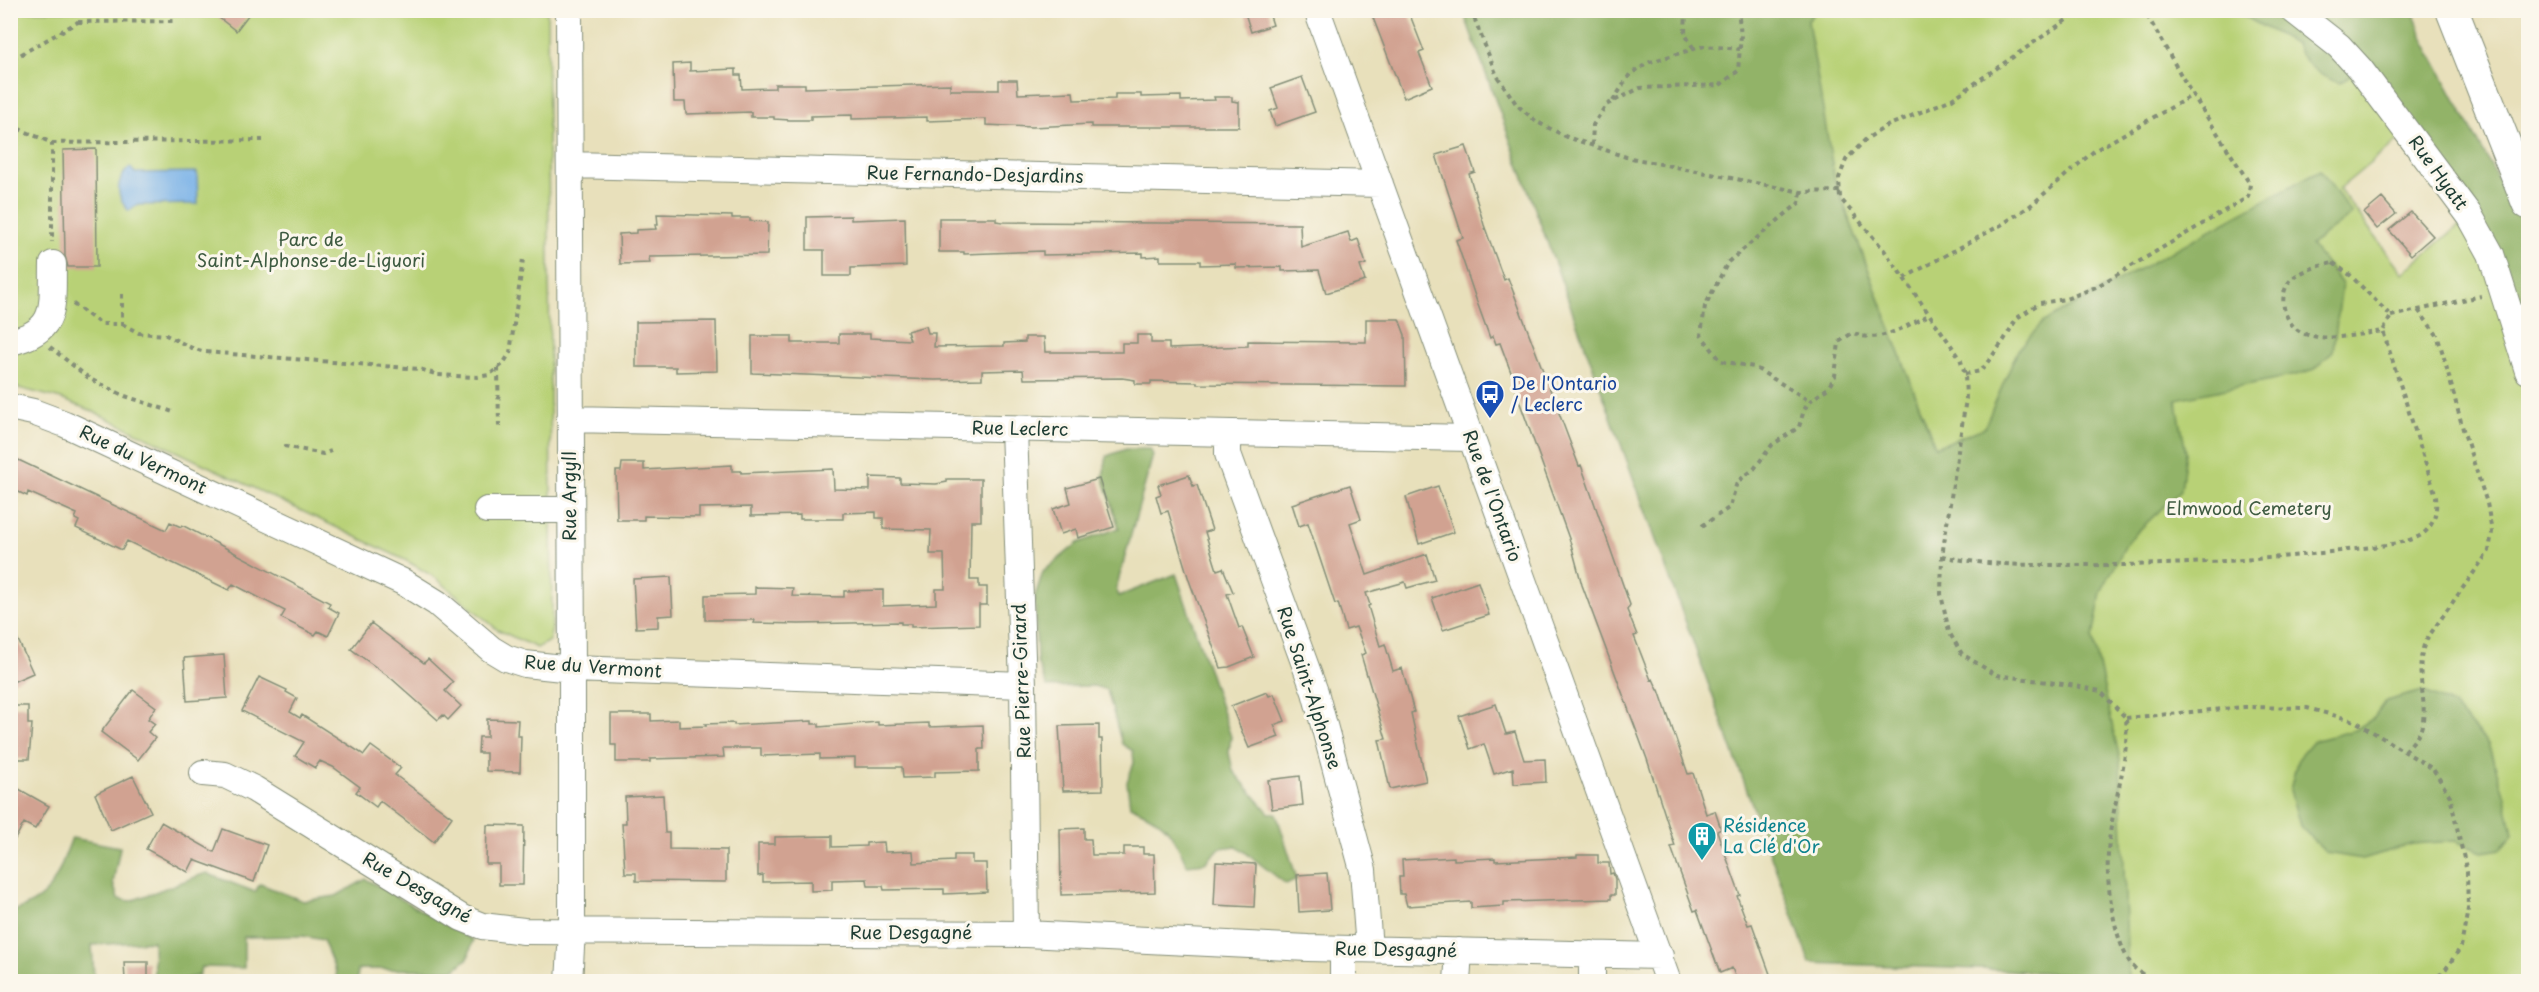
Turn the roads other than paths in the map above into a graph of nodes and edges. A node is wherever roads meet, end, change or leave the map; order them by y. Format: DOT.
graph roads {
  1 [pos="569,10"];
  2 [pos="1317,10"];
  3 [pos="2293,10"];
  4 [pos="2452,10"];
  5 [pos="570,165"];
  6 [pos="1380,184"];
  7 [pos="2529,202"];
  8 [pos="53,264"];
  9 [pos="10,342"];
  10 [pos="2529,371"];
  11 [pos="10,407"];
  12 [pos="570,419"];
  13 [pos="1014,429"];
  14 [pos="1228,433"];
  15 [pos="1470,438"];
  16 [pos="488,510"];
  17 [pos="570,510"];
  18 [pos="572,669"];
  19 [pos="1023,685"];
  20 [pos="203,772"];
  21 [pos="572,931"];
  22 [pos="1026,934"];
  23 [pos="1343,949"];
  24 [pos="1369,949"];
  25 [pos="1459,951"];
  26 [pos="1592,954"];
  27 [pos="1660,956"];
  28 [pos="570,981"];
  29 [pos="1342,981"];
  30 [pos="1457,981"];
  31 [pos="1592,981"];
  32 [pos="1668,981"];
  1 -- 5 [label="street, Rue Argyll"];
  2 -- 6 [label="street, Rue de l'Ontario"];
  3 -- 10 [label="street, Rue Hyatt"];
  4 -- 7 [label="main road"];
  5 -- 6 [label="street, Rue Fernando-Desjardins"];
  5 -- 12 [label="street, Rue Argyll"];
  6 -- 15 [label="street, Rue de l'Ontario"];
  8 -- 9 [label="street"];
  11 -- 18 [label="street, Rue du Vermont"];
  12 -- 13 [label="street, Rue Leclerc"];
  12 -- 17 [label="street, Rue Argyll"];
  13 -- 14 [label="street, Rue Leclerc"];
  13 -- 19 [label="street, Rue Pierre-Girard"];
  14 -- 15 [label="street, Rue Leclerc"];
  14 -- 24 [label="street, Rue Saint-Alphonse"];
  15 -- 27 [label="street, Rue de l'Ontario"];
  16 -- 17 [label="street"];
  17 -- 18 [label="street, Rue Argyll"];
  18 -- 19 [label="street, Rue du Vermont"];
  18 -- 21 [label="street, Rue Argyll"];
  19 -- 22 [label="street, Rue Pierre-Girard"];
  20 -- 21 [label="street, Rue Desgagné"];
  21 -- 22 [label="street, Rue Desgagné"];
  21 -- 28 [label="street, Rue Argyll"];
  22 -- 23 [label="street, Rue Desgagné"];
  23 -- 24 [label="street, Rue Desgagné"];
  23 -- 29 [label="street"];
  24 -- 25 [label="street, Rue Desgagné"];
  25 -- 26 [label="street, Rue Desgagné"];
  25 -- 30 [label="street"];
  26 -- 27 [label="street, Rue Desgagné"];
  26 -- 31 [label="street"];
  27 -- 32 [label="street, Rue de l'Ontario"];
}
